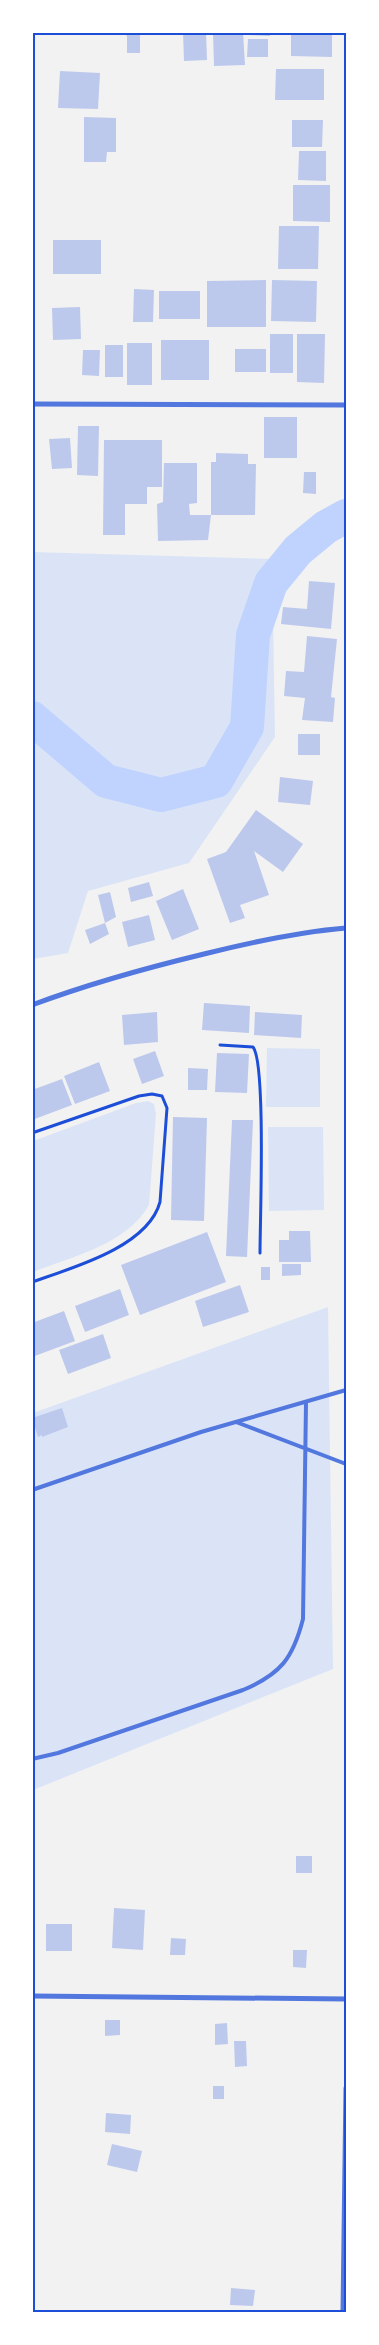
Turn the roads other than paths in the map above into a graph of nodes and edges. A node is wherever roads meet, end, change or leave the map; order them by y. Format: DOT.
graph roads {
  1 [pos="32,404"];
  2 [pos="346,405"];
  3 [pos="346,928"];
  4 [pos="32,1005"];
  5 [pos="346,1390"];
  6 [pos="306,1402"];
  7 [pos="236,1422"];
  8 [pos="306,1448"];
  9 [pos="346,1464"];
  10 [pos="32,1490"];
  11 [pos="32,1759"];
  12 [pos="32,1996"];
  13 [pos="346,1999"];
  14 [pos="346,2088"];
  15 [pos="343,2312"];
  1 -- 2 [label="street"];
  3 -- 4 [label="street"];
  5 -- 6 [label="lane"];
  6 -- 7 [label="lane"];
  6 -- 8 [label="lane"];
  7 -- 8 [label="lane"];
  7 -- 10 [label="lane"];
  8 -- 9 [label="lane"];
  8 -- 11 [label="lane"];
  12 -- 13 [label="street"];
  14 -- 15 [label="street"];
}
